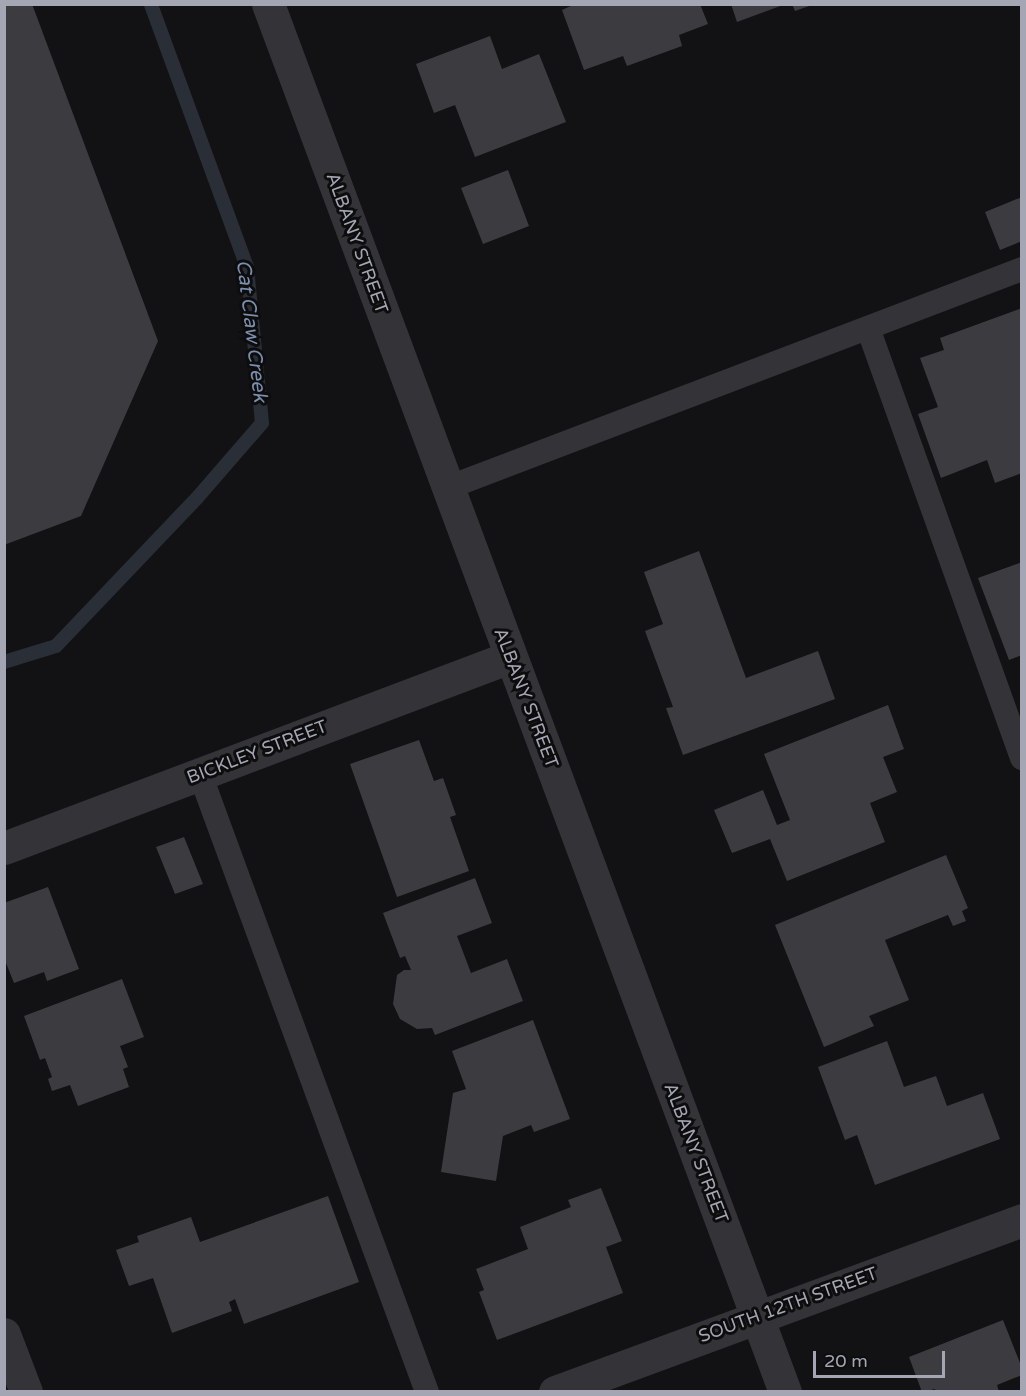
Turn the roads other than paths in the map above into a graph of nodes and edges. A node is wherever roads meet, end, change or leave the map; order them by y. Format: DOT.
graph roads {
  1 [pos="268,4"];
  2 [pos="1022,269"];
  3 [pos="867,328"];
  4 [pos="447,488"];
  5 [pos="510,657"];
  6 [pos="1022,758"];
  7 [pos="200,774"];
  8 [pos="4,848"];
  9 [pos="1022,1220"];
  10 [pos="757,1316"];
  11 [pos="4,1335"];
  12 [pos="26,1392"];
  13 [pos="427,1392"];
  14 [pos="555,1392"];
  15 [pos="785,1392"];
  1 -- 4 [label="street, ALBANY STREET"];
  2 -- 3 [label="lane"];
  3 -- 4 [label="lane"];
  3 -- 6 [label="lane"];
  4 -- 5 [label="street, ALBANY STREET"];
  5 -- 7 [label="street, BICKLEY STREET"];
  5 -- 10 [label="street, ALBANY STREET"];
  7 -- 8 [label="street, BICKLEY STREET"];
  7 -- 13 [label="lane"];
  9 -- 10 [label="street, SOUTH 12TH STREET"];
  10 -- 14 [label="street, SOUTH 12TH STREET"];
  10 -- 15 [label="street, ALBANY STREET"];
  11 -- 12 [label="street"];
}
